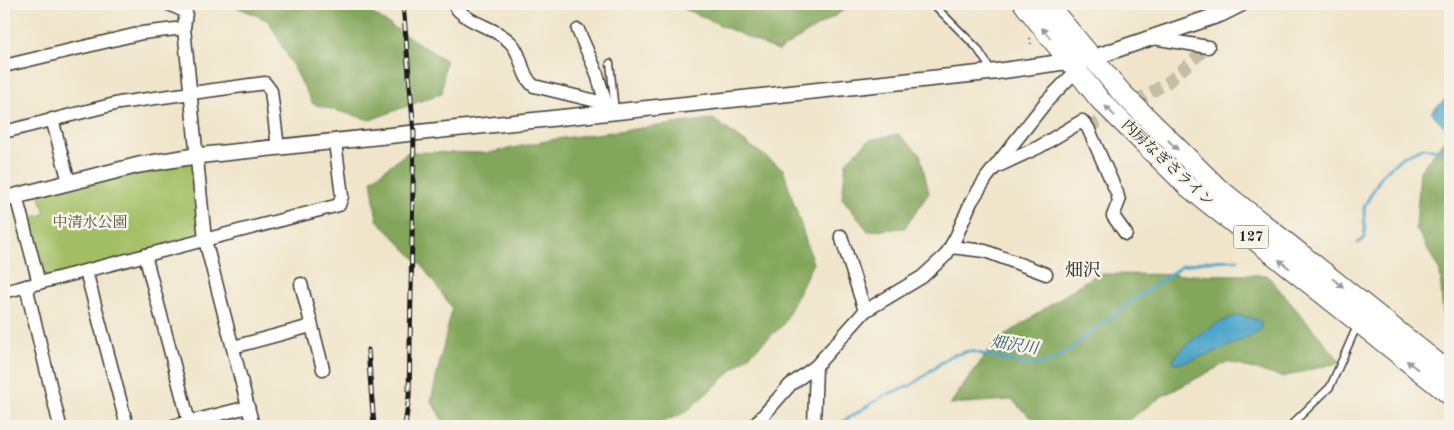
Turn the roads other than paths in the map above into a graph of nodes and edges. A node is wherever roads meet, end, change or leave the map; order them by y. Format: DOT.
graph roads {
  1 [pos="169,4"];
  2 [pos="453,4"];
  3 [pos="933,4"];
  4 [pos="1024,4"];
  5 [pos="1048,4"];
  6 [pos="1241,4"];
  7 [pos="184,28"];
  8 [pos="578,30"];
  9 [pos="1153,38"];
  10 [pos="1208,47"];
  11 [pos="610,63"];
  12 [pos="1080,63"];
  13 [pos="4,66"];
  14 [pos="992,72"];
  15 [pos="190,93"];
  16 [pos="609,112"];
  17 [pos="52,119"];
  18 [pos="4,132"];
  19 [pos="335,142"];
  20 [pos="278,148"];
  21 [pos="195,156"];
  22 [pos="994,168"];
  23 [pos="69,182"];
  24 [pos="10,198"];
  25 [pos="1126,234"];
  26 [pos="841,236"];
  27 [pos="205,240"];
  28 [pos="951,247"];
  29 [pos="145,255"];
  30 [pos="86,271"];
  31 [pos="1046,274"];
  32 [pos="39,283"];
  33 [pos="301,284"];
  34 [pos="26,286"];
  35 [pos="4,292"];
  36 [pos="865,310"];
  37 [pos="1359,322"];
  38 [pos="312,326"];
  39 [pos="232,347"];
  40 [pos="816,366"];
  41 [pos="323,370"];
  42 [pos="1450,373"];
  43 [pos="1450,395"];
  44 [pos="248,407"];
  45 [pos="189,422"];
  46 [pos="60,426"];
  47 [pos="127,426"];
  48 [pos="173,426"];
  49 [pos="253,426"];
  50 [pos="754,426"];
  51 [pos="814,426"];
  52 [pos="1290,426"];
  1 -- 7 [label="street"];
  2 -- 16 [label="street"];
  3 -- 14 [label="lane"];
  12 -- 4 [label="highway, 内房なぎさライン / 127, one-way"];
  5 -- 12 [label="highway, 内房なぎさライン / 127"];
  6 -- 9 [label="street"];
  7 -- 13 [label="street"];
  7 -- 15 [label="street"];
  8 -- 16 [label="street"];
  9 -- 10 [label="street"];
  9 -- 12 [label="street"];
  11 -- 16 [label="lane"];
  12 -- 14 [label="street"];
  12 -- 22 [label="street"];
  37 -- 12 [label="highway, 内房なぎさライン / 127, one-way"];
  12 -- 42 [label="highway, 内房なぎさライン / 127, one-way"];
  14 -- 16 [label="street"];
  15 -- 17 [label="street"];
  15 -- 20 [label="street"];
  15 -- 21 [label="street"];
  16 -- 19 [label="street"];
  17 -- 18 [label="street"];
  17 -- 23 [label="street"];
  19 -- 20 [label="street"];
  19 -- 27 [label="street"];
  20 -- 21 [label="street"];
  21 -- 23 [label="street"];
  21 -- 27 [label="street"];
  22 -- 25 [label="street"];
  22 -- 28 [label="street"];
  23 -- 24 [label="street"];
  24 -- 32 [label="street"];
  26 -- 36 [label="street"];
  27 -- 29 [label="street"];
  27 -- 39 [label="street"];
  28 -- 31 [label="street"];
  28 -- 36 [label="street"];
  29 -- 30 [label="street"];
  29 -- 45 [label="street"];
  30 -- 32 [label="street"];
  30 -- 47 [label="street"];
  32 -- 34 [label="street"];
  33 -- 38 [label="street"];
  34 -- 35 [label="street"];
  34 -- 46 [label="street"];
  36 -- 40 [label="street"];
  43 -- 37 [label="highway, 内房なぎさライン / 127, one-way"];
  37 -- 52 [label="lane"];
  38 -- 39 [label="street"];
  38 -- 41 [label="street"];
  39 -- 44 [label="street"];
  40 -- 50 [label="street"];
  40 -- 51 [label="street"];
  44 -- 45 [label="street"];
  44 -- 49 [label="street"];
  45 -- 48 [label="street"];
}
